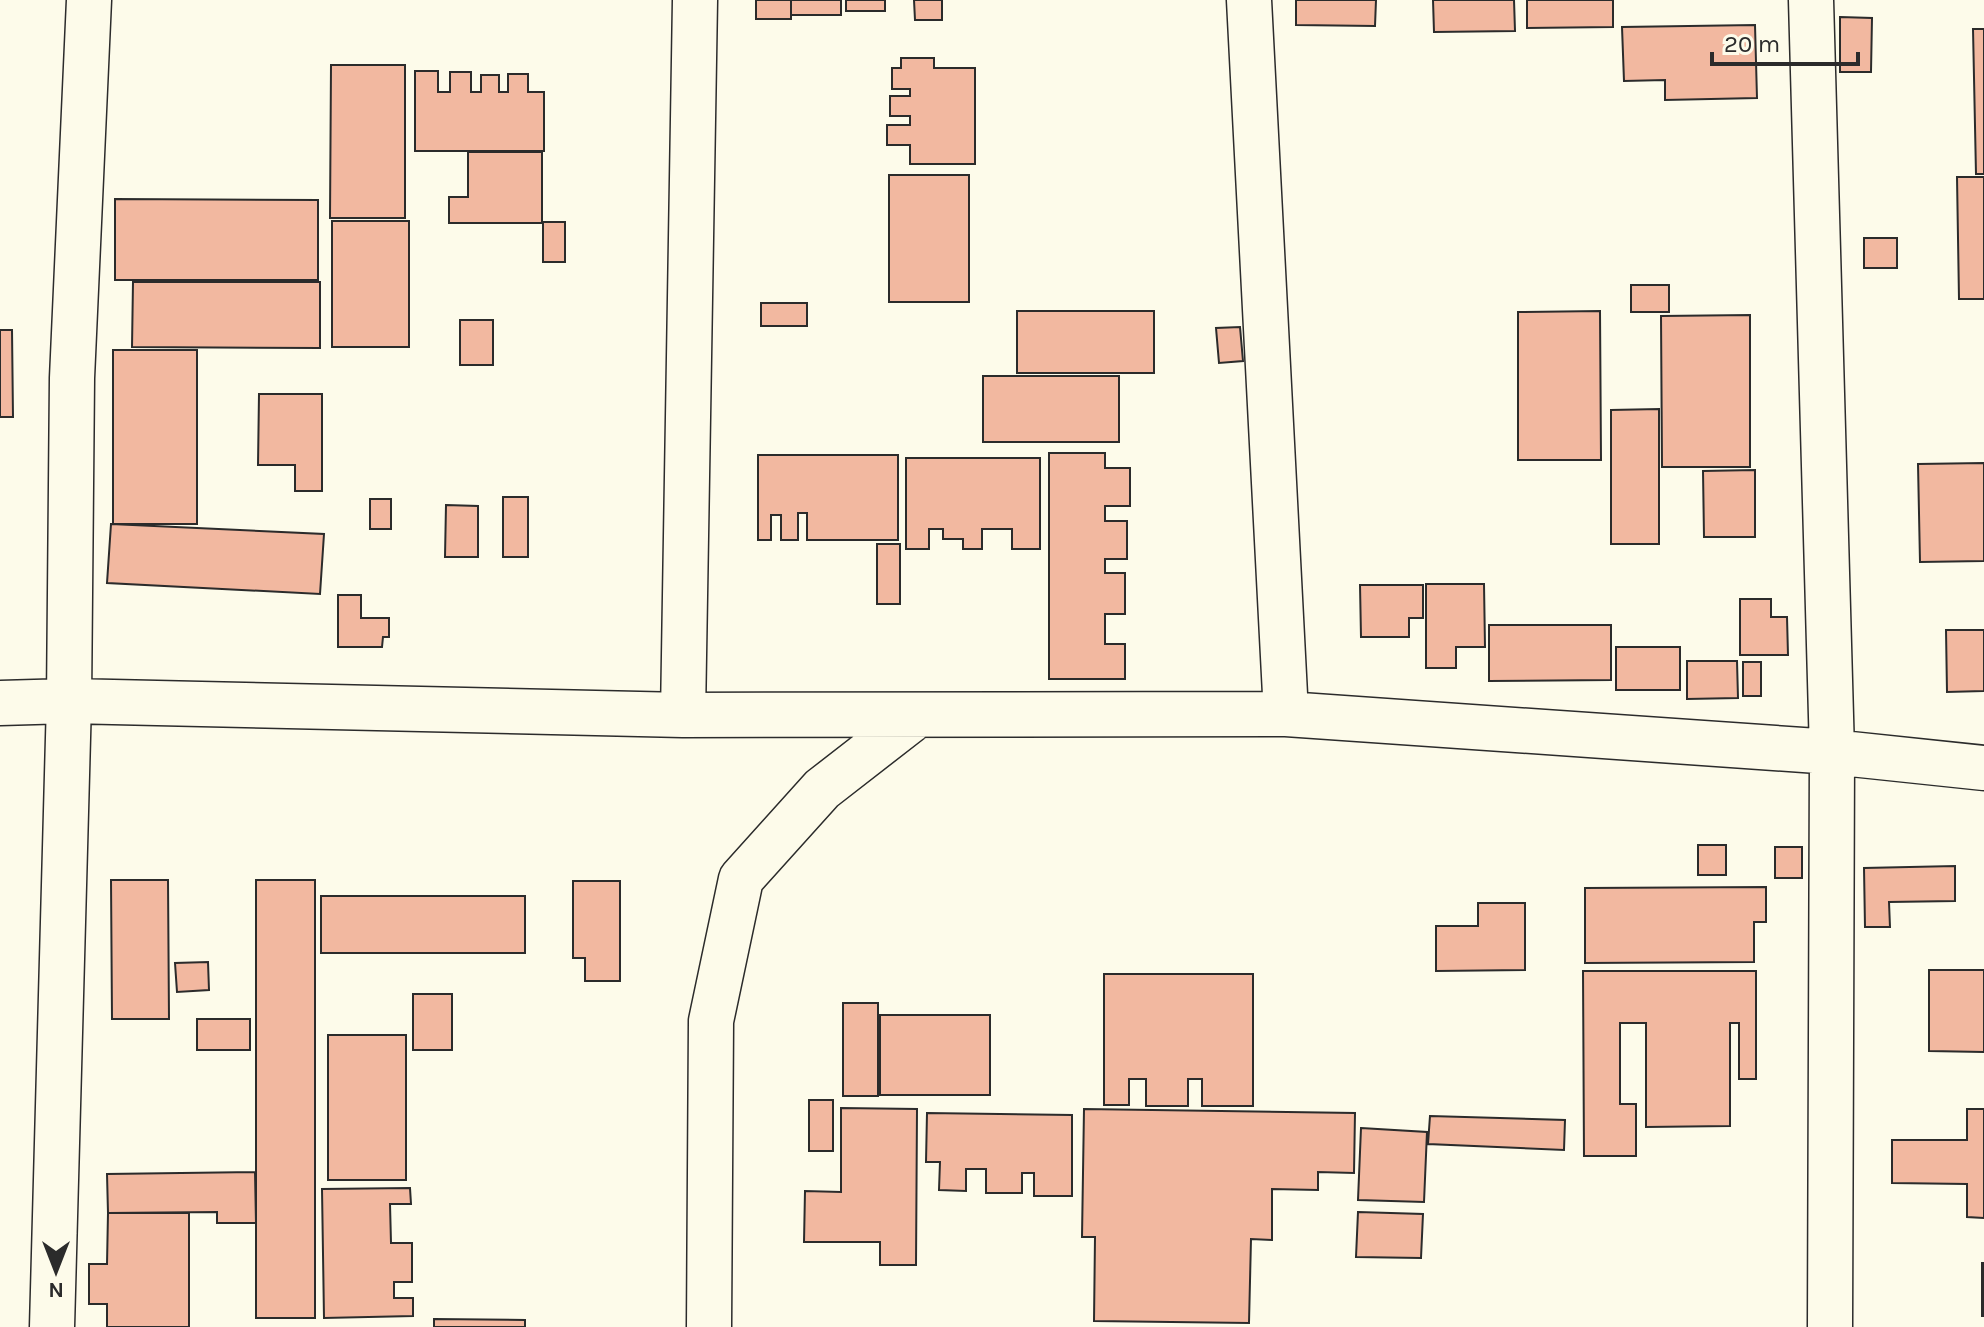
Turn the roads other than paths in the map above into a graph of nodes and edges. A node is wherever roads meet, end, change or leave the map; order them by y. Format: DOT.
graph roads {
  1 [pos="89,0"];
  2 [pos="695,0"];
  3 [pos="1249,0"];
  4 [pos="1811,0"];
  5 [pos="69,701"];
  6 [pos="0,703"];
  7 [pos="1286,714"];
  8 [pos="683,715"];
  9 [pos="916,716"];
  10 [pos="1832,752"];
  11 [pos="1984,768"];
  12 [pos="52,1327"];
  13 [pos="709,1327"];
  14 [pos="1830,1327"];
  1 -- 5 [label="street"];
  2 -- 8 [label="street"];
  3 -- 7 [label="street"];
  4 -- 10 [label="street"];
  5 -- 6 [label="street"];
  5 -- 8 [label="street"];
  5 -- 12 [label="street"];
  7 -- 9 [label="street"];
  7 -- 10 [label="street"];
  8 -- 9 [label="street"];
  9 -- 13 [label="street"];
  10 -- 11 [label="street"];
  10 -- 14 [label="street"];
}
